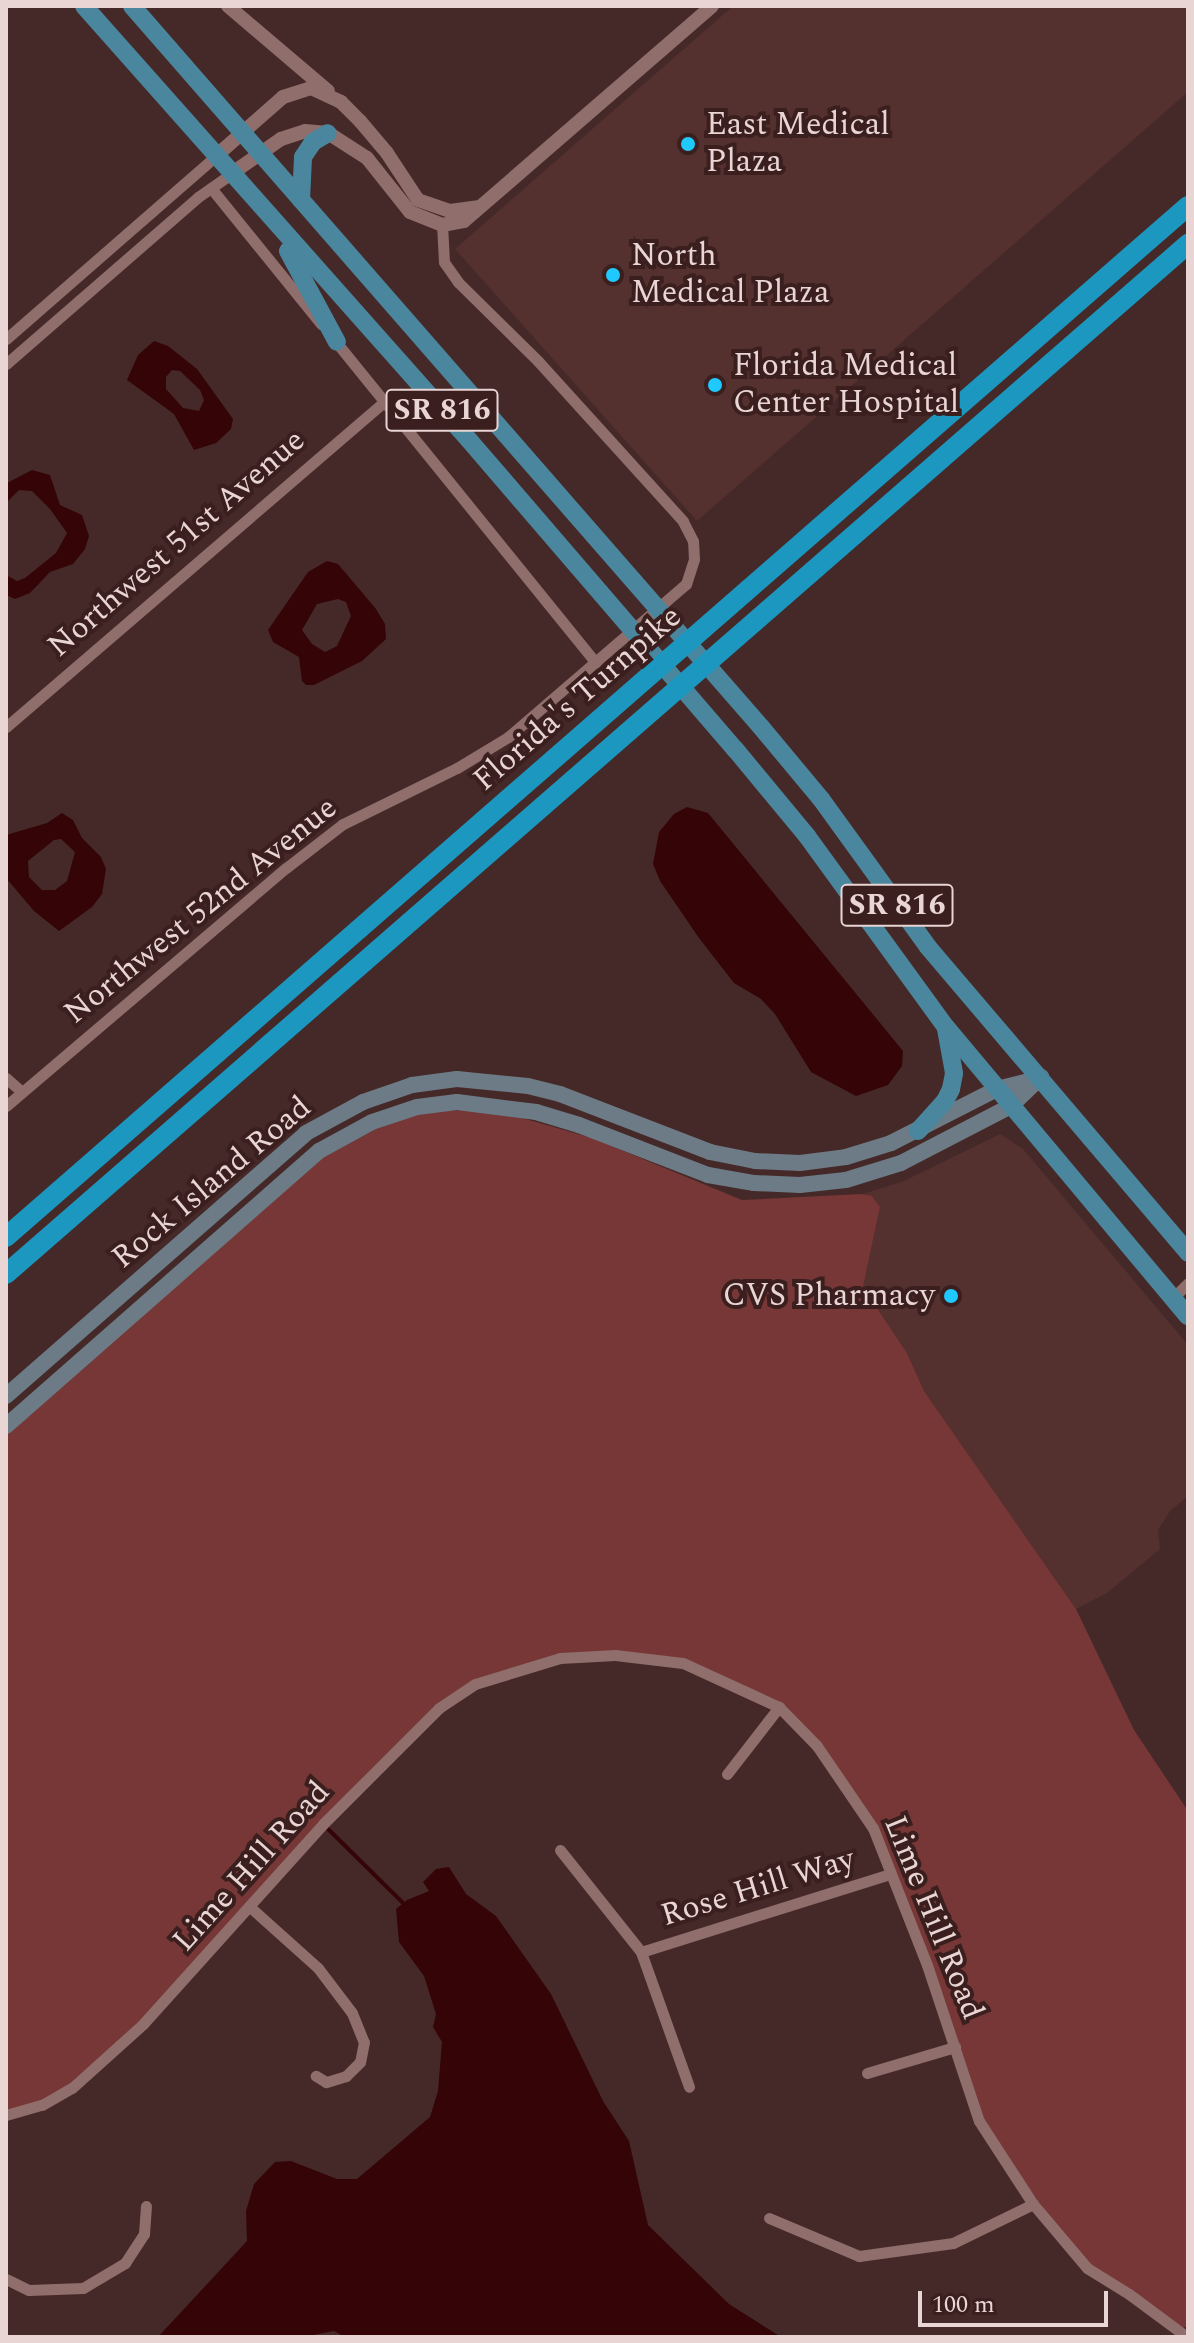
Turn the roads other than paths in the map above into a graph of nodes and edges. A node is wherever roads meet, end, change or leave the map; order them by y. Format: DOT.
graph roads {
  1 [pos="84,6"];
  2 [pos="132,6"];
  3 [pos="228,6"];
  4 [pos="712,6"];
  5 [pos="341,102"];
  6 [pos="243,133"];
  7 [pos="328,133"];
  8 [pos="261,153"];
  9 [pos="216,156"];
  10 [pos="231,174"];
  11 [pos="211,188"];
  12 [pos="301,200"];
  13 [pos="1188,206"];
  14 [pos="480,207"];
  15 [pos="269,217"];
  16 [pos="442,225"];
  17 [pos="1188,244"];
  18 [pos="6,341"];
  19 [pos="337,342"];
  20 [pos="16,355"];
  21 [pos="6,364"];
  22 [pos="384,402"];
  23 [pos="596,663"];
  24 [pos="6,727"];
  25 [pos="946,1027"];
  26 [pos="1041,1077"];
  27 [pos="6,1078"];
  28 [pos="997,1089"];
  29 [pos="22,1092"];
  30 [pos="6,1106"];
  31 [pos="1011,1106"];
  32 [pos="918,1131"];
  33 [pos="6,1237"];
  34 [pos="1188,1253"];
  35 [pos="6,1274"];
  36 [pos="1188,1283"];
  37 [pos="1173,1298"];
  38 [pos="1188,1316"];
  39 [pos="6,1396"];
  40 [pos="6,1426"];
  41 [pos="779,1707"];
  42 [pos="727,1774"];
  43 [pos="560,1850"];
  44 [pos="890,1874"];
  45 [pos="250,1907"];
  46 [pos="641,1952"];
  47 [pos="955,2047"];
  48 [pos="867,2073"];
  49 [pos="316,2076"];
  50 [pos="689,2087"];
  51 [pos="6,2115"];
  52 [pos="1033,2204"];
  53 [pos="146,2206"];
  54 [pos="769,2218"];
  55 [pos="6,2279"];
  56 [pos="1183,2333"];
  1 -- 9 [label="main road, SR 816"];
  2 -- 6 [label="main road, SR 816"];
  3 -- 5 [label="street"];
  4 -- 14 [label="street"];
  5 -- 6 [label="street"];
  5 -- 14 [label="street"];
  6 -- 8 [label="main road, SR 816"];
  6 -- 9 [label="street"];
  7 -- 8 [label="street"];
  7 -- 12 [label="main road"];
  7 -- 16 [label="street"];
  8 -- 10 [label="street"];
  8 -- 12 [label="main road, SR 816"];
  9 -- 10 [label="main road, SR 816"];
  9 -- 18 [label="street"];
  10 -- 11 [label="street"];
  10 -- 15 [label="main road, SR 816"];
  11 -- 19 [label="street"];
  11 -- 20 [label="street"];
  12 -- 26 [label="main road, SR 816"];
  13 -- 33 [label="highway, Florida's Turnpike"];
  14 -- 16 [label="street"];
  15 -- 19 [label="main road"];
  15 -- 25 [label="main road, SR 816"];
  16 -- 23 [label="street, Northwest 52nd Avenue"];
  17 -- 35 [label="highway, Florida's Turnpike"];
  18 -- 20 [label="street"];
  19 -- 22 [label="street"];
  20 -- 21 [label="street"];
  22 -- 23 [label="street"];
  22 -- 24 [label="street, Northwest 51st Avenue"];
  23 -- 29 [label="street, Northwest 52nd Avenue"];
  25 -- 28 [label="main road, SR 816"];
  25 -- 32 [label="main road"];
  26 -- 28 [label="main road, Rock Island Road"];
  26 -- 31 [label="main road, Rock Island Road"];
  26 -- 34 [label="main road, SR 816"];
  27 -- 29 [label="street"];
  28 -- 31 [label="main road, SR 816"];
  28 -- 32 [label="main road, Rock Island Road"];
  29 -- 30 [label="street, Northwest 52nd Avenue"];
  31 -- 37 [label="main road, SR 816"];
  31 -- 40 [label="main road, Rock Island Road"];
  32 -- 39 [label="main road, Rock Island Road"];
  36 -- 37 [label="street"];
  37 -- 38 [label="main road, SR 816"];
  41 -- 42 [label="street"];
  41 -- 44 [label="street, Lime Hill Road"];
  41 -- 45 [label="street, Lime Hill Road"];
  43 -- 46 [label="street"];
  44 -- 46 [label="street, Rose Hill Way"];
  44 -- 47 [label="street, Lime Hill Road"];
  45 -- 49 [label="street"];
  45 -- 51 [label="street, Lime Hill Road"];
  46 -- 50 [label="street"];
  47 -- 48 [label="street"];
  47 -- 52 [label="street, Lime Hill Road"];
  52 -- 54 [label="street"];
  52 -- 56 [label="street, Lime Hill Road"];
  53 -- 55 [label="street"];
}
